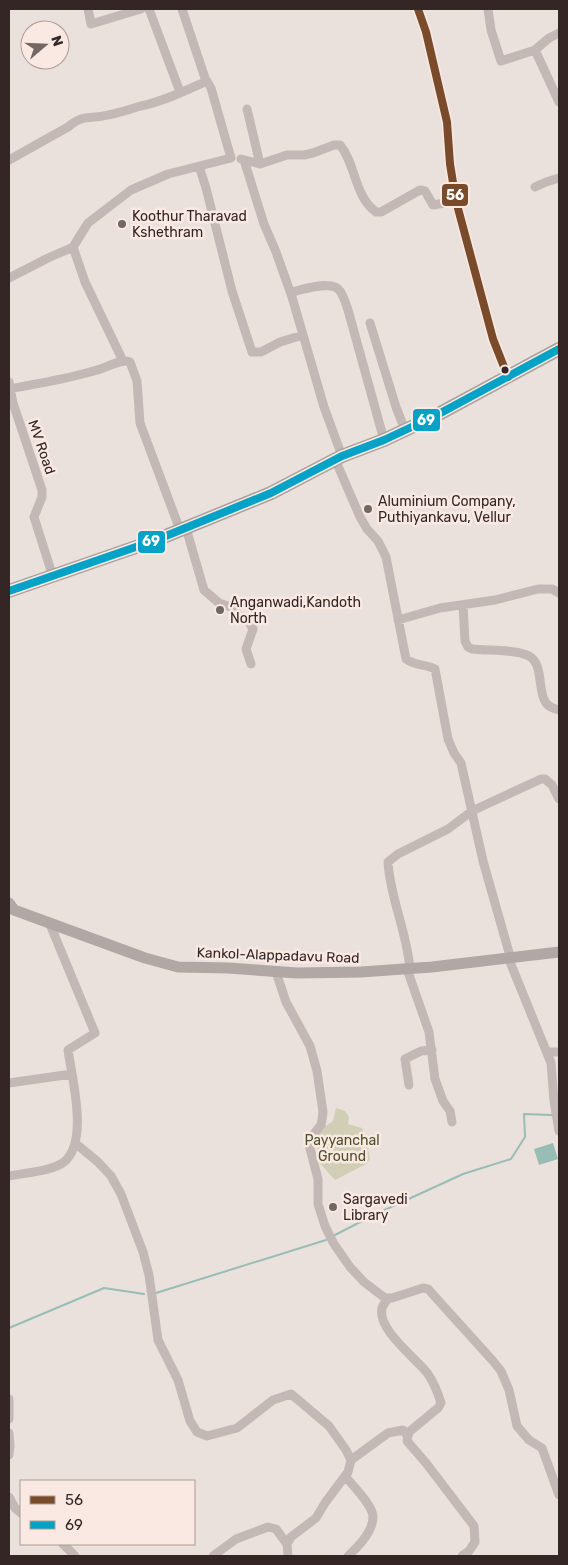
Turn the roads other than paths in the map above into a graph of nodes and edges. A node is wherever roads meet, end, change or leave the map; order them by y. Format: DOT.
graph roads {
  1 [pos="88,9"];
  2 [pos="142,9"];
  3 [pos="149,9"];
  4 [pos="182,9"];
  5 [pos="418,9"];
  6 [pos="488,9"];
  7 [pos="559,33"];
  8 [pos="535,50"];
  9 [pos="207,82"];
  10 [pos="180,92"];
  11 [pos="559,102"];
  12 [pos="247,109"];
  13 [pos="231,158"];
  14 [pos="9,160"];
  15 [pos="244,160"];
  16 [pos="260,164"];
  17 [pos="199,166"];
  18 [pos="559,178"];
  19 [pos="535,187"];
  20 [pos="456,201"];
  21 [pos="73,247"];
  22 [pos="9,278"];
  23 [pos="290,292"];
  24 [pos="370,323"];
  25 [pos="304,335"];
  26 [pos="559,349"];
  27 [pos="123,361"];
  28 [pos="508,377"];
  29 [pos="9,386"];
  30 [pos="405,430"];
  31 [pos="384,440"];
  32 [pos="339,457"];
  33 [pos="183,529"];
  34 [pos="53,577"];
  35 [pos="9,591"];
  36 [pos="559,594"];
  37 [pos="463,605"];
  38 [pos="398,620"];
  39 [pos="251,664"];
  40 [pos="559,710"];
  41 [pos="559,799"];
  42 [pos="472,811"];
  43 [pos="9,903"];
  44 [pos="49,922"];
  45 [pos="559,952"];
  46 [pos="509,957"];
  47 [pos="409,969"];
  48 [pos="276,972"];
  49 [pos="432,1050"];
  50 [pos="548,1052"];
  51 [pos="559,1052"];
  52 [pos="72,1074"];
  53 [pos="9,1083"];
  54 [pos="409,1085"];
  55 [pos="452,1122"];
  56 [pos="559,1131"];
  57 [pos="75,1143"];
  58 [pos="9,1176"];
  59 [pos="388,1298"];
  60 [pos="9,1399"];
  61 [pos="9,1419"];
  62 [pos="9,1433"];
  63 [pos="408,1436"];
  64 [pos="9,1455"];
  65 [pos="350,1460"];
  66 [pos="345,1476"];
  67 [pos="559,1495"];
  68 [pos="9,1497"];
  69 [pos="20,1512"];
  70 [pos="287,1544"];
  71 [pos="64,1545"];
  72 [pos="76,1556"];
  73 [pos="213,1556"];
  74 [pos="288,1556"];
  75 [pos="348,1556"];
  76 [pos="462,1556"];
  1 -- 2 [label="street"];
  3 -- 10 [label="street"];
  4 -- 9 [label="street"];
  5 -- 20 [label="street"];
  6 -- 8 [label="street"];
  7 -- 8 [label="street"];
  8 -- 11 [label="street"];
  9 -- 10 [label="street"];
  9 -- 13 [label="street"];
  10 -- 14 [label="street"];
  12 -- 16 [label="street"];
  13 -- 15 [label="street"];
  13 -- 17 [label="street"];
  15 -- 16 [label="street"];
  15 -- 23 [label="street"];
  16 -- 20 [label="street"];
  17 -- 21 [label="street"];
  17 -- 25 [label="street"];
  18 -- 19 [label="street"];
  20 -- 28 [label="street"];
  21 -- 22 [label="street"];
  21 -- 27 [label="street"];
  23 -- 25 [label="street"];
  23 -- 31 [label="street"];
  24 -- 30 [label="street"];
  25 -- 32 [label="street"];
  26 -- 28 [label="highway"];
  27 -- 29 [label="street"];
  27 -- 33 [label="street"];
  28 -- 30 [label="highway"];
  29 -- 34 [label="street, MV Road"];
  30 -- 31 [label="highway"];
  31 -- 32 [label="highway"];
  32 -- 33 [label="highway"];
  32 -- 38 [label="street"];
  33 -- 34 [label="highway"];
  33 -- 39 [label="street"];
  34 -- 35 [label="highway"];
  36 -- 37 [label="street"];
  37 -- 38 [label="street"];
  37 -- 40 [label="street"];
  38 -- 42 [label="street"];
  41 -- 42 [label="street"];
  42 -- 46 [label="street"];
  42 -- 47 [label="street"];
  43 -- 44 [label="main road, Kankol-Alappadavu Road"];
  44 -- 48 [label="main road, Kankol-Alappadavu Road"];
  44 -- 52 [label="street"];
  45 -- 46 [label="main road, Kankol-Alappadavu Road"];
  46 -- 47 [label="main road, Kankol-Alappadavu Road"];
  46 -- 50 [label="street"];
  47 -- 48 [label="main road, Kankol-Alappadavu Road"];
  47 -- 49 [label="street"];
  48 -- 59 [label="street"];
  49 -- 54 [label="street"];
  49 -- 55 [label="street"];
  50 -- 51 [label="street"];
  50 -- 56 [label="street"];
  52 -- 53 [label="street"];
  52 -- 57 [label="street"];
  57 -- 58 [label="street"];
  57 -- 65 [label="street"];
  59 -- 63 [label="street"];
  59 -- 67 [label="street"];
  60 -- 61 [label="street"];
  62 -- 64 [label="street"];
  63 -- 65 [label="street"];
  63 -- 76 [label="street"];
  65 -- 66 [label="street"];
  66 -- 70 [label="street"];
  66 -- 75 [label="street"];
  68 -- 69 [label="street"];
  70 -- 73 [label="street"];
  70 -- 74 [label="street"];
  71 -- 72 [label="street"];
}
